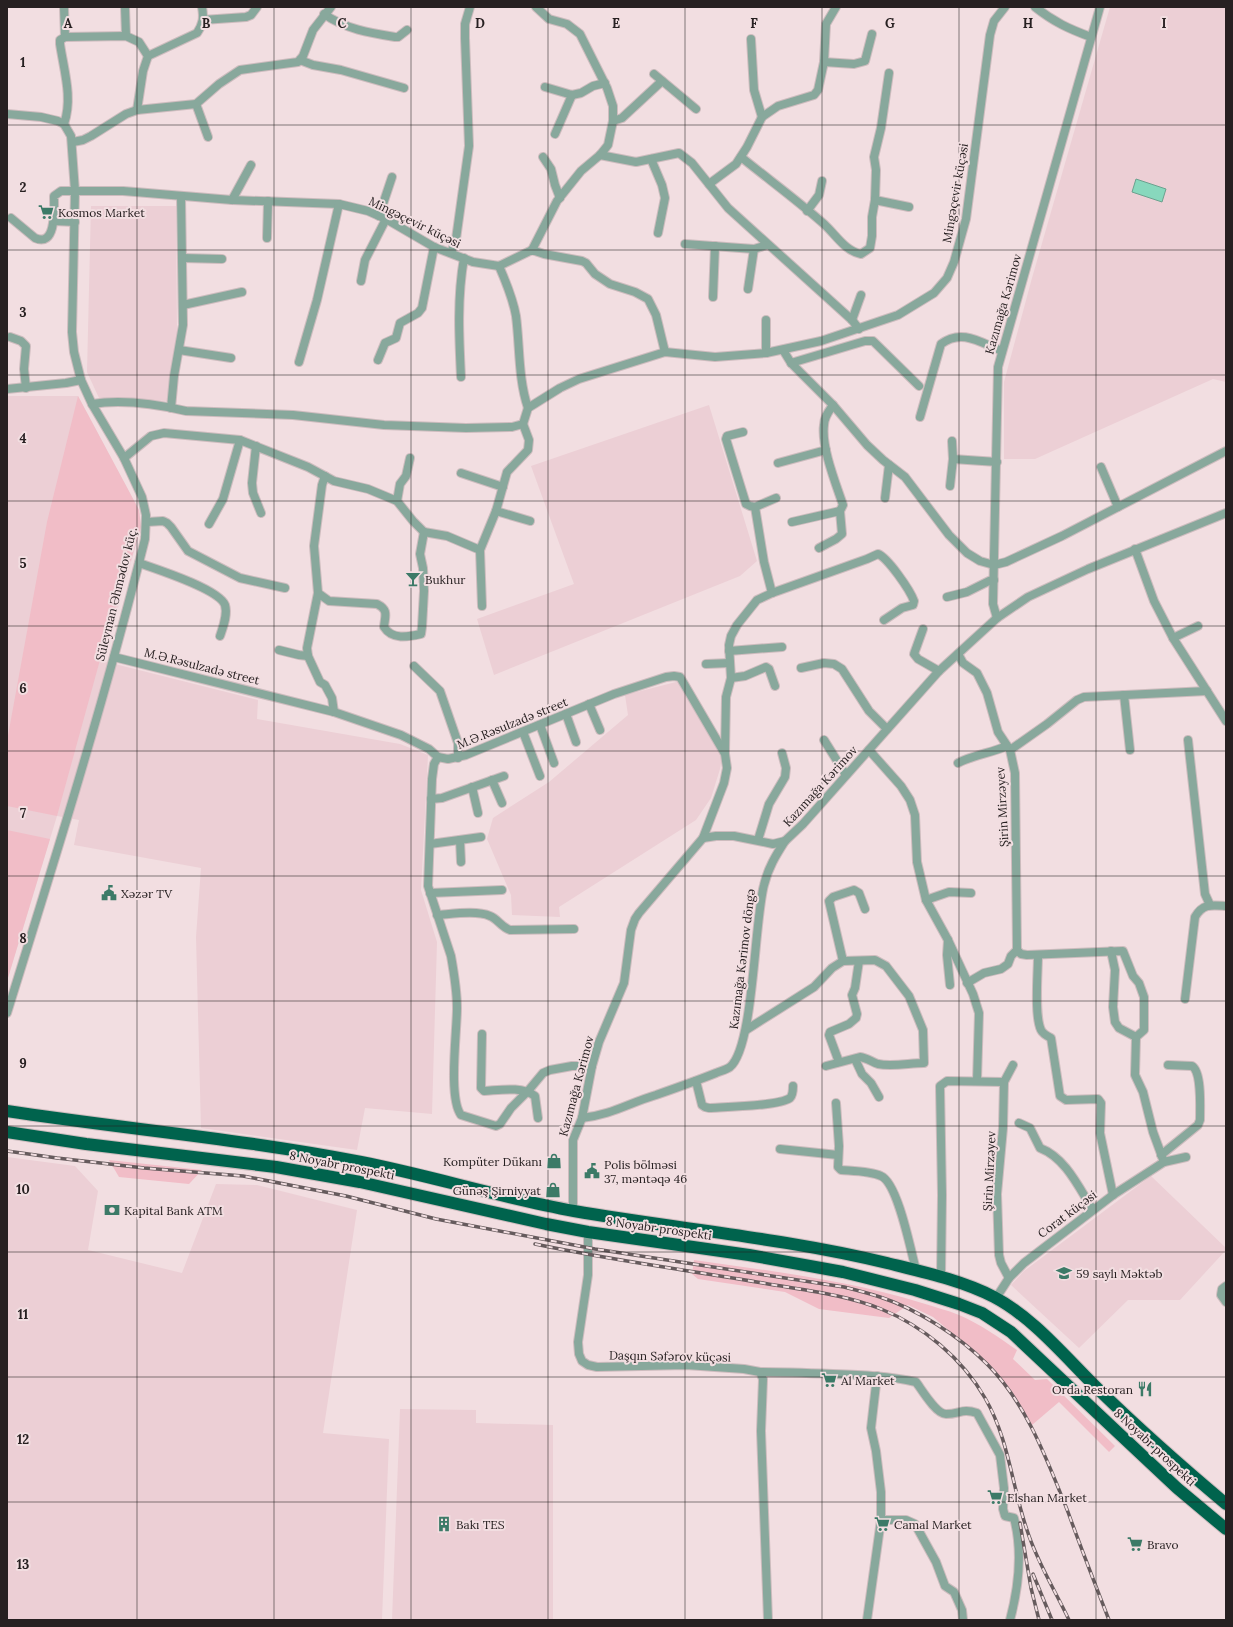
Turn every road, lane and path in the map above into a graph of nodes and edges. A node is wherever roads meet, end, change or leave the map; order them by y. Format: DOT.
graph roads {
  1 [pos="64,7"];
  2 [pos="125,7"];
  3 [pos="202,7"];
  4 [pos="257,7"];
  5 [pos="331,7"];
  6 [pos="470,7"];
  7 [pos="536,7"];
  8 [pos="836,7"];
  9 [pos="1005,7"];
  10 [pos="1035,7"];
  11 [pos="1100,7"];
  12 [pos="324,14"];
  13 [pos="203,20"];
  14 [pos="407,30"];
  15 [pos="872,34"];
  16 [pos="126,36"];
  17 [pos="65,37"];
  18 [pos="1091,37"];
  19 [pos="751,39"];
  20 [pos="148,56"];
  21 [pos="300,60"];
  22 [pos="824,62"];
  23 [pos="889,73"];
  24 [pos="654,74"];
  25 [pos="662,80"];
  26 [pos="605,83"];
  27 [pos="545,87"];
  28 [pos="404,88"];
  29 [pos="572,95"];
  30 [pos="196,104"];
  31 [pos="696,109"];
  32 [pos="137,110"];
  33 [pos="7,114"];
  34 [pos="762,117"];
  35 [pos="613,121"];
  36 [pos="64,124"];
  37 [pos="555,134"];
  38 [pos="208,137"];
  39 [pos="73,142"];
  40 [pos="600,155"];
  41 [pos="543,156"];
  42 [pos="741,156"];
  43 [pos="652,158"];
  44 [pos="251,164"];
  45 [pos="392,177"];
  46 [pos="822,181"];
  47 [pos="709,184"];
  48 [pos="75,191"];
  49 [pos="181,196"];
  50 [pos="560,198"];
  51 [pos="232,200"];
  52 [pos="875,200"];
  53 [pos="268,201"];
  54 [pos="339,204"];
  55 [pos="909,207"];
  56 [pos="807,210"];
  57 [pos="11,218"];
  58 [pos="383,218"];
  59 [pos="54,221"];
  60 [pos="75,222"];
  61 [pos="658,233"];
  62 [pos="267,238"];
  63 [pos="686,244"];
  64 [pos="767,245"];
  65 [pos="715,246"];
  66 [pos="434,247"];
  67 [pos="754,249"];
  68 [pos="532,250"];
  69 [pos="451,253"];
  70 [pos="182,258"];
  71 [pos="464,258"];
  72 [pos="222,260"];
  73 [pos="499,266"];
  74 [pos="361,281"];
  75 [pos="748,288"];
  76 [pos="242,292"];
  77 [pos="861,295"];
  78 [pos="713,297"];
  79 [pos="183,305"];
  80 [pos="766,320"];
  81 [pos="852,320"];
  82 [pos="859,329"];
  83 [pos="10,337"];
  84 [pos="179,350"];
  85 [pos="784,350"];
  86 [pos="1002,351"];
  87 [pos="665,352"];
  88 [pos="766,353"];
  89 [pos="231,358"];
  90 [pos="378,360"];
  91 [pos="299,362"];
  92 [pos="791,363"];
  93 [pos="461,377"];
  94 [pos="81,380"];
  95 [pos="919,386"];
  96 [pos="26,388"];
  97 [pos="7,389"];
  98 [pos="92,404"];
  99 [pos="833,405"];
  100 [pos="171,408"];
  101 [pos="528,408"];
  102 [pos="920,418"];
  103 [pos="523,424"];
  104 [pos="743,432"];
  105 [pos="240,440"];
  106 [pos="952,441"];
  107 [pos="256,446"];
  108 [pos="826,450"];
  109 [pos="1226,451"];
  110 [pos="124,458"];
  111 [pos="410,458"];
  112 [pos="953,459"];
  113 [pos="997,462"];
  114 [pos="778,463"];
  115 [pos="889,465"];
  116 [pos="1101,467"];
  117 [pos="461,473"];
  118 [pos="325,476"];
  119 [pos="503,486"];
  120 [pos="950,486"];
  121 [pos="776,498"];
  122 [pos="885,498"];
  123 [pos="397,501"];
  124 [pos="755,507"];
  125 [pos="1118,507"];
  126 [pos="840,511"];
  127 [pos="496,512"];
  128 [pos="261,513"];
  129 [pos="1226,513"];
  130 [pos="530,521"];
  131 [pos="147,522"];
  132 [pos="792,522"];
  133 [pos="209,524"];
  134 [pos="424,532"];
  135 [pos="818,548"];
  136 [pos="1135,549"];
  137 [pos="480,550"];
  138 [pos="139,563"];
  139 [pos="994,565"];
  140 [pos="994,580"];
  141 [pos="285,588"];
  142 [pos="318,593"];
  143 [pos="772,593"];
  144 [pos="947,597"];
  145 [pos="482,606"];
  146 [pos="997,618"];
  147 [pos="884,620"];
  148 [pos="1198,626"];
  149 [pos="923,629"];
  150 [pos="220,636"];
  151 [pos="1173,638"];
  152 [pos="782,647"];
  153 [pos="279,650"];
  154 [pos="729,651"];
  155 [pos="958,654"];
  156 [pos="308,656"];
  157 [pos="114,657"];
  158 [pos="706,664"];
  159 [pos="730,664"];
  160 [pos="414,666"];
  161 [pos="801,668"];
  162 [pos="939,671"];
  163 [pos="731,678"];
  164 [pos="775,686"];
  165 [pos="1207,691"];
  166 [pos="1124,695"];
  167 [pos="589,704"];
  168 [pos="334,712"];
  169 [pos="566,714"];
  170 [pos="1226,721"];
  171 [pos="540,725"];
  172 [pos="887,729"];
  173 [pos="600,730"];
  174 [pos="522,732"];
  175 [pos="824,740"];
  176 [pos="1188,740"];
  177 [pos="576,742"];
  178 [pos="1008,748"];
  179 [pos="869,750"];
  180 [pos="1130,750"];
  181 [pos="782,753"];
  182 [pos="725,754"];
  183 [pos="438,757"];
  184 [pos="458,758"];
  185 [pos="554,763"];
  186 [pos="958,763"];
  187 [pos="846,775"];
  188 [pos="504,776"];
  189 [pos="540,776"];
  190 [pos="492,780"];
  191 [pos="472,787"];
  192 [pos="432,800"];
  193 [pos="502,803"];
  194 [pos="478,813"];
  195 [pos="481,837"];
  196 [pos="703,838"];
  197 [pos="460,840"];
  198 [pos="758,840"];
  199 [pos="785,842"];
  200 [pos="430,844"];
  201 [pos="461,862"];
  202 [pos="502,890"];
  203 [pos="430,893"];
  204 [pos="971,893"];
  205 [pos="926,900"];
  206 [pos="1210,904"];
  207 [pos="1226,906"];
  208 [pos="865,909"];
  209 [pos="437,915"];
  210 [pos="574,929"];
  211 [pos="948,940"];
  212 [pos="1017,950"];
  213 [pos="1111,951"];
  214 [pos="1038,955"];
  215 [pos="843,961"];
  216 [pos="859,961"];
  217 [pos="967,983"];
  218 [pos="950,984"];
  219 [pos="1185,999"];
  220 [pos="7,1013"];
  221 [pos="746,1030"];
  222 [pos="482,1034"];
  223 [pos="1136,1037"];
  224 [pos="855,1058"];
  225 [pos="839,1062"];
  226 [pos="1013,1065"];
  227 [pos="1168,1065"];
  228 [pos="592,1066"];
  229 [pos="826,1066"];
  230 [pos="696,1081"];
  231 [pos="978,1082"];
  232 [pos="1004,1082"];
  233 [pos="793,1086"];
  234 [pos="528,1091"];
  235 [pos="879,1097"];
  236 [pos="836,1102"];
  237 [pos="7,1111"];
  238 [pos="538,1118"];
  239 [pos="582,1118"];
  240 [pos="1019,1124"];
  241 [pos="7,1132"];
  242 [pos="780,1149"];
  243 [pos="838,1155"];
  244 [pos="1186,1157"];
  245 [pos="1163,1159"];
  246 [pos="1113,1195"];
  247 [pos="573,1210"];
  248 [pos="1094,1210"];
  249 [pos="588,1232"];
  250 [pos="916,1270"];
  251 [pos="941,1277"];
  252 [pos="1009,1278"];
  253 [pos="1226,1286"];
  254 [pos="996,1298"];
  255 [pos="1226,1302"];
  256 [pos="760,1372"];
  257 [pos="877,1376"];
  258 [pos="1226,1504"];
  259 [pos="881,1520"];
  260 [pos="1226,1529"];
  261 [pos="768,1620"];
  262 [pos="867,1620"];
  263 [pos="963,1620"];
  264 [pos="1010,1620"];
  1 -- 17 [label="street"];
  2 -- 16 [label="street"];
  3 -- 13 [label="street"];
  4 -- 13 [label="street"];
  5 -- 12 [label="street"];
  6 -- 69 [label="street"];
  7 -- 26 [label="street"];
  8 -- 22 [label="street"];
  9 -- 82 [label="street, Mingəçevir küçəsi"];
  10 -- 18 [label="street"];
  11 -- 18 [label="street, Kazımağa Kərimov"];
  12 -- 14 [label="street"];
  12 -- 21 [label="street"];
  13 -- 20 [label="street"];
  15 -- 22 [label="street"];
  16 -- 17 [label="street"];
  16 -- 20 [label="street"];
  17 -- 36 [label="street"];
  18 -- 86 [label="street, Kazımağa Kərimov"];
  19 -- 34 [label="street"];
  20 -- 32 [label="street"];
  21 -- 28 [label="street"];
  21 -- 30 [label="street"];
  22 -- 34 [label="street"];
  23 -- 52 [label="street"];
  24 -- 25 [label="street"];
  25 -- 31 [label="street"];
  25 -- 35 [label="street"];
  26 -- 29 [label="street"];
  26 -- 35 [label="street"];
  27 -- 29 [label="street"];
  29 -- 37 [label="street"];
  30 -- 32 [label="street"];
  30 -- 38 [label="street"];
  32 -- 39 [label="street"];
  33 -- 36 [label="street"];
  34 -- 42 [label="street"];
  35 -- 40 [label="street"];
  36 -- 39 [label="street, Süleyman Əhmədov küç."];
  39 -- 48 [label="street, Süleyman Əhmədov küç."];
  40 -- 43 [label="street"];
  40 -- 50 [label="street"];
  41 -- 50 [label="street"];
  42 -- 47 [label="street"];
  42 -- 56 [label="street"];
  43 -- 47 [label="street"];
  43 -- 61 [label="street"];
  44 -- 51 [label="street"];
  45 -- 58 [label="street"];
  46 -- 56 [label="street"];
  47 -- 64 [label="street"];
  48 -- 49 [label="street, Mingəçevir küçəsi"];
  48 -- 59 [label="street, Mingəçevir küçəsi"];
  48 -- 60 [label="street, Süleyman Əhmədov küç."];
  49 -- 51 [label="street, Mingəçevir küçəsi"];
  49 -- 70 [label="street"];
  50 -- 68 [label="street"];
  51 -- 53 [label="street, Mingəçevir küçəsi"];
  52 -- 55 [label="street"];
  52 -- 56 [label="street"];
  53 -- 54 [label="street, Mingəçevir küçəsi"];
  53 -- 62 [label="street"];
  54 -- 58 [label="street, Mingəçevir küçəsi"];
  54 -- 91 [label="street"];
  57 -- 59 [label="street"];
  58 -- 66 [label="street, Mingəçevir küçəsi"];
  58 -- 74 [label="street"];
  59 -- 60 [label="street"];
  60 -- 94 [label="street, Süleyman Əhmədov küç."];
  63 -- 65 [label="street"];
  64 -- 67 [label="street"];
  64 -- 81 [label="street"];
  65 -- 67 [label="street"];
  65 -- 78 [label="street"];
  66 -- 69 [label="street, Mingəçevir küçəsi"];
  66 -- 90 [label="street"];
  67 -- 75 [label="street"];
  68 -- 73 [label="street"];
  68 -- 87 [label="street"];
  69 -- 71 [label="street, Mingəçevir küçəsi"];
  70 -- 72 [label="street"];
  70 -- 79 [label="street"];
  71 -- 73 [label="street, Mingəçevir küçəsi"];
  71 -- 93 [label="street"];
  73 -- 101 [label="street"];
  76 -- 79 [label="street"];
  77 -- 81 [label="street"];
  79 -- 84 [label="street"];
  80 -- 88 [label="street"];
  81 -- 82 [label="street"];
  82 -- 85 [label="street, Mingəçevir küçəsi"];
  83 -- 96 [label="street"];
  84 -- 89 [label="street"];
  84 -- 100 [label="street"];
  85 -- 88 [label="street, Mingəçevir küçəsi"];
  85 -- 92 [label="street"];
  86 -- 102 [label="street"];
  86 -- 113 [label="street, Kazımağa Kərimov"];
  87 -- 88 [label="street, Mingəçevir küçəsi"];
  87 -- 101 [label="street, Mingəçevir küçəsi"];
  92 -- 95 [label="street"];
  92 -- 99 [label="street"];
  94 -- 96 [label="street"];
  94 -- 98 [label="street, Süleyman Əhmədov küç."];
  96 -- 97 [label="street"];
  98 -- 100 [label="street"];
  98 -- 110 [label="street, Süleyman Əhmədov küç."];
  99 -- 108 [label="street"];
  99 -- 115 [label="street"];
  100 -- 103 [label="street"];
  101 -- 103 [label="street"];
  103 -- 119 [label="street"];
  104 -- 124 [label="street"];
  105 -- 107 [label="street"];
  105 -- 110 [label="street"];
  105 -- 133 [label="street"];
  106 -- 112 [label="street"];
  107 -- 118 [label="street"];
  107 -- 128 [label="street"];
  108 -- 114 [label="street"];
  108 -- 126 [label="street"];
  109 -- 125 [label="street"];
  110 -- 131 [label="street, Süleyman Əhmədov küç."];
  111 -- 123 [label="street"];
  112 -- 113 [label="street"];
  112 -- 120 [label="street"];
  113 -- 139 [label="street, Kazımağa Kərimov"];
  115 -- 122 [label="street"];
  115 -- 139 [label="street"];
  116 -- 125 [label="street"];
  117 -- 119 [label="street"];
  118 -- 123 [label="street"];
  118 -- 142 [label="street"];
  119 -- 127 [label="street"];
  121 -- 124 [label="street"];
  123 -- 134 [label="street"];
  124 -- 143 [label="street"];
  125 -- 139 [label="street"];
  126 -- 132 [label="street"];
  126 -- 135 [label="street"];
  127 -- 130 [label="street"];
  127 -- 137 [label="street"];
  129 -- 136 [label="street, Kazımağa Kərimov"];
  131 -- 138 [label="street, Süleyman Əhmədov küç."];
  131 -- 141 [label="street"];
  134 -- 137 [label="street"];
  134 -- 142 [label="street"];
  136 -- 146 [label="street, Kazımağa Kərimov"];
  136 -- 151 [label="street"];
  137 -- 145 [label="street"];
  138 -- 150 [label="street"];
  138 -- 157 [label="street, Süleyman Əhmədov küç."];
  139 -- 140 [label="street, Kazımağa Kərimov"];
  140 -- 144 [label="street"];
  140 -- 146 [label="street, Kazımağa Kərimov"];
  142 -- 156 [label="street"];
  143 -- 147 [label="street"];
  143 -- 154 [label="street"];
  146 -- 155 [label="street, Kazımağa Kərimov"];
  148 -- 151 [label="street"];
  149 -- 162 [label="street"];
  151 -- 165 [label="street"];
  152 -- 154 [label="street"];
  153 -- 156 [label="street"];
  154 -- 159 [label="street"];
  155 -- 162 [label="street, Kazımağa Kərimov"];
  155 -- 178 [label="street, Şirin Mirzəyev"];
  156 -- 168 [label="street"];
  157 -- 168 [label="street, M.Ə.Rəsulzadə street"];
  157 -- 220 [label="street, Süleyman Əhmədov küç."];
  158 -- 159 [label="street"];
  159 -- 163 [label="street"];
  160 -- 184 [label="street"];
  161 -- 172 [label="street"];
  162 -- 172 [label="street, Kazımağa Kərimov"];
  163 -- 164 [label="street"];
  163 -- 182 [label="street"];
  165 -- 166 [label="street"];
  165 -- 170 [label="street"];
  166 -- 178 [label="street"];
  166 -- 180 [label="street"];
  167 -- 169 [label="street, M.Ə.Rəsulzadə street"];
  167 -- 173 [label="street"];
  167 -- 182 [label="street, M.Ə.Rəsulzadə street"];
  168 -- 183 [label="street, M.Ə.Rəsulzadə street"];
  169 -- 171 [label="street, M.Ə.Rəsulzadə street"];
  169 -- 177 [label="street"];
  171 -- 174 [label="street, M.Ə.Rəsulzadə street"];
  171 -- 185 [label="street"];
  172 -- 179 [label="street, Kazımağa Kərimov"];
  174 -- 184 [label="street, M.Ə.Rəsulzadə street"];
  174 -- 189 [label="street"];
  175 -- 187 [label="street"];
  176 -- 206 [label="street"];
  178 -- 186 [label="street"];
  178 -- 212 [label="street, Şirin Mirzəyev"];
  179 -- 187 [label="street, Kazımağa Kərimov"];
  179 -- 205 [label="street"];
  181 -- 198 [label="street"];
  182 -- 196 [label="street, M.Ə.Rəsulzadə street"];
  183 -- 184 [label="street, M.Ə.Rəsulzadə street"];
  183 -- 192 [label="street"];
  187 -- 199 [label="street, Kazımağa Kərimov"];
  188 -- 190 [label="street"];
  190 -- 191 [label="street"];
  190 -- 193 [label="street"];
  191 -- 192 [label="street"];
  191 -- 194 [label="street"];
  192 -- 200 [label="street"];
  195 -- 197 [label="street"];
  196 -- 198 [label="street, Kazımağa Kərimov"];
  196 -- 228 [label="street, Kazımağa Kərimov"];
  197 -- 200 [label="street"];
  197 -- 201 [label="street"];
  198 -- 199 [label="street, Kazımağa Kərimov"];
  199 -- 221 [label="street, Kazımağa Kərimov döngə"];
  200 -- 203 [label="street"];
  202 -- 203 [label="street"];
  203 -- 209 [label="street"];
  204 -- 205 [label="street"];
  205 -- 211 [label="street"];
  206 -- 207 [label="street"];
  206 -- 219 [label="street"];
  208 -- 215 [label="street"];
  209 -- 210 [label="street"];
  209 -- 234 [label="street"];
  211 -- 217 [label="street"];
  211 -- 218 [label="street"];
  212 -- 214 [label="street"];
  212 -- 217 [label="street"];
  213 -- 214 [label="street"];
  213 -- 223 [label="street"];
  213 -- 223 [label="street"];
  214 -- 246 [label="street"];
  215 -- 216 [label="street"];
  215 -- 221 [label="street"];
  216 -- 224 [label="street"];
  216 -- 225 [label="street"];
  217 -- 231 [label="street"];
  221 -- 230 [label="street, Kazımağa Kərimov döngə"];
  222 -- 234 [label="street"];
  223 -- 245 [label="street"];
  224 -- 225 [label="street"];
  224 -- 235 [label="street"];
  225 -- 229 [label="street"];
  226 -- 232 [label="street, Şirin Mirzəyev"];
  227 -- 245 [label="street"];
  228 -- 234 [label="street"];
  228 -- 239 [label="street, Kazımağa Kərimov"];
  230 -- 233 [label="street"];
  230 -- 239 [label="street, Kazımağa Kərimov döngə"];
  231 -- 232 [label="street"];
  231 -- 251 [label="street"];
  232 -- 252 [label="street, Şirin Mirzəyev"];
  234 -- 238 [label="street"];
  236 -- 243 [label="street"];
  237 -- 247 [label="highway, 8 Noyabr prospekti"];
  239 -- 247 [label="street, Kazımağa Kərimov"];
  240 -- 248 [label="street"];
  241 -- 249 [label="highway, 8 Noyabr prospekti"];
  242 -- 243 [label="street"];
  243 -- 250 [label="street"];
  244 -- 245 [label="street, Corat küçəsi"];
  245 -- 246 [label="street, Corat küçəsi"];
  246 -- 248 [label="street, Corat küçəsi"];
  247 -- 250 [label="highway, 8 Noyabr prospekti"];
  248 -- 252 [label="street, Corat küçəsi"];
  249 -- 256 [label="street, Daşqın Səfərov küçəsi"];
  249 -- 260 [label="highway, 8 Noyabr prospekti"];
  250 -- 251 [label="highway, 8 Noyabr prospekti"];
  251 -- 254 [label="highway, 8 Noyabr prospekti"];
  252 -- 254 [label="street, Corat küçəsi"];
  253 -- 255 [label="street"];
  254 -- 258 [label="highway, 8 Noyabr prospekti"];
  256 -- 257 [label="street"];
  256 -- 261 [label="street"];
  257 -- 259 [label="street"];
  257 -- 264 [label="street"];
  259 -- 262 [label="street"];
  259 -- 263 [label="street"];
}
